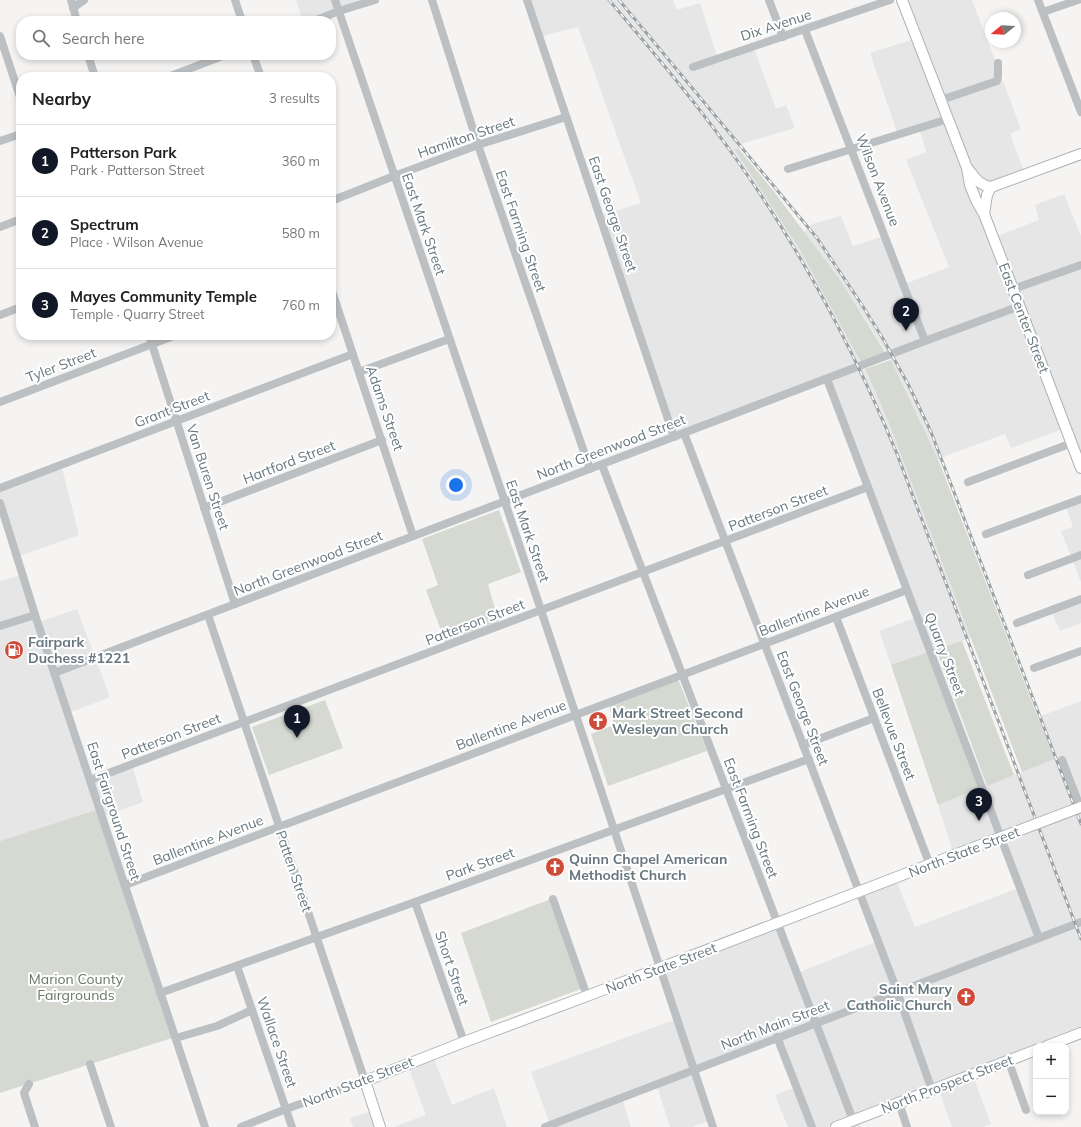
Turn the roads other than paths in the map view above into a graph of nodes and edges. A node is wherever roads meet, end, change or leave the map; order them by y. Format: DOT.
graph roads {
  1 [pos="71,0"];
  2 [pos="84,0"];
  3 [pos="235,0"];
  4 [pos="335,0"];
  5 [pos="375,0"];
  6 [pos="432,0"];
  7 [pos="527,0"];
  8 [pos="769,0"];
  9 [pos="890,0"];
  10 [pos="902,0"];
  11 [pos="1038,0"];
  12 [pos="1078,0"];
  13 [pos="73,8"];
  14 [pos="339,11"];
  15 [pos="1043,12"];
  16 [pos="75,16"];
  17 [pos="240,16"];
  18 [pos="326,16"];
  19 [pos="805,30"];
  20 [pos="0,36"];
  21 [pos="783,37"];
  22 [pos="90,60"];
  23 [pos="212,60"];
  24 [pos="256,60"];
  25 [pos="998,63"];
  26 [pos="693,67"];
  27 [pos="93,72"];
  28 [pos="181,72"];
  29 [pos="259,72"];
  30 [pos="16,85"];
  31 [pos="1079,99"];
  32 [pos="941,100"];
  33 [pos="1081,112"];
  34 [pos="566,117"];
  35 [pos="948,119"];
  36 [pos="16,136"];
  37 [pos="0,141"];
  38 [pos="478,145"];
  39 [pos="852,150"];
  40 [pos="1081,154"];
  41 [pos="967,168"];
  42 [pos="788,169"];
  43 [pos="394,176"];
  44 [pos="991,187"];
  45 [pos="336,199"];
  46 [pos="984,214"];
  47 [pos="16,221"];
  48 [pos="0,227"];
  49 [pos="1081,265"];
  50 [pos="1013,289"];
  51 [pos="336,303"];
  52 [pos="1020,306"];
  53 [pos="16,309"];
  54 [pos="0,315"];
  55 [pos="449,338"];
  56 [pos="151,340"];
  57 [pos="163,340"];
  58 [pos="925,341"];
  59 [pos="152,344"];
  60 [pos="353,354"];
  61 [pos="359,372"];
  62 [pos="827,379"];
  63 [pos="0,402"];
  64 [pos="177,421"];
  65 [pos="684,433"];
  66 [pos="674,437"];
  67 [pos="382,440"];
  68 [pos="1072,443"];
  69 [pos="602,464"];
  70 [pos="1081,468"];
  71 [pos="590,469"];
  72 [pos="968,482"];
  73 [pos="0,488"];
  74 [pos="868,488"];
  75 [pos="1081,499"];
  76 [pos="504,502"];
  77 [pos="0,503"];
  78 [pos="204,508"];
  79 [pos="986,534"];
  80 [pos="414,536"];
  81 [pos="726,541"];
  82 [pos="1081,555"];
  83 [pos="643,572"];
  84 [pos="1028,575"];
  85 [pos="907,590"];
  86 [pos="1081,599"];
  87 [pos="235,604"];
  88 [pos="541,611"];
  89 [pos="35,614"];
  90 [pos="208,615"];
  91 [pos="836,617"];
  92 [pos="1017,623"];
  93 [pos="0,626"];
  94 [pos="764,644"];
  95 [pos="1081,651"];
  96 [pos="1034,668"];
  97 [pos="54,673"];
  98 [pos="682,675"];
  99 [pos="576,715"];
  100 [pos="874,718"];
  101 [pos="244,722"];
  102 [pos="803,745"];
  103 [pos="809,759"];
  104 [pos="1062,760"];
  105 [pos="90,780"];
  106 [pos="726,789"];
  107 [pos="1081,808"];
  108 [pos="279,827"];
  109 [pos="614,830"];
  110 [pos="928,860"];
  111 [pos="125,885"];
  112 [pos="859,892"];
  113 [pos="553,899"];
  114 [pos="415,902"];
  115 [pos="1081,922"];
  116 [pos="777,923"];
  117 [pos="316,937"];
  118 [pos="1039,938"];
  119 [pos="237,966"];
  120 [pos="661,968"];
  121 [pos="897,992"];
  122 [pos="160,993"];
  123 [pos="587,996"];
  124 [pos="252,1010"];
  125 [pos="815,1024"];
  126 [pos="1081,1033"];
  127 [pos="777,1037"];
  128 [pos="176,1038"];
  129 [pos="464,1042"];
  130 [pos="1055,1043"];
  131 [pos="1033,1051"];
  132 [pos="90,1064"];
  133 [pos="1011,1068"];
  134 [pos="695,1070"];
  135 [pos="364,1081"];
  136 [pos="29,1084"];
  137 [pos="932,1090"];
  138 [pos="899,1103"];
  139 [pos="286,1109"];
  140 [pos="1026,1110"];
  141 [pos="853,1120"];
  142 [pos="35,1127"];
  143 [pos="111,1127"];
  144 [pos="205,1127"];
  145 [pos="241,1127"];
  146 [pos="292,1127"];
  147 [pos="380,1127"];
  148 [pos="545,1127"];
  149 [pos="714,1127"];
  150 [pos="812,1127"];
  151 [pos="836,1127"];
  152 [pos="907,1127"];
  1 -- 13 [label="street"];
  2 -- 13 [label="street"];
  3 -- 17 [label="street"];
  4 -- 14 [label="street, East Mark Street"];
  5 -- 14 [label="street"];
  6 -- 38 [label="street, East Farming Street"];
  7 -- 34 [label="street, East George Street"];
  8 -- 21 [label="street"];
  9 -- 19 [label="street, Dix Avenue"];
  10 -- 32 [label="main road, East Center Street"];
  11 -- 15 [label="street"];
  12 -- 15 [label="street"];
  13 -- 16 [label="street"];
  14 -- 18 [label="street"];
  14 -- 43 [label="street, East Mark Street"];
  15 -- 31 [label="street"];
  19 -- 21 [label="street, Dix Avenue"];
  19 -- 39 [label="street, Wilson Avenue"];
  20 -- 30 [label="street"];
  21 -- 26 [label="street, Dix Avenue"];
  22 -- 27 [label="street"];
  23 -- 28 [label="street"];
  24 -- 29 [label="street"];
  25 -- 32 [label="street"];
  31 -- 33 [label="street"];
  32 -- 35 [label="main road, East Center Street"];
  34 -- 38 [label="street, Hamilton Street"];
  34 -- 66 [label="street, East George Street"];
  35 -- 39 [label="street"];
  35 -- 41 [label="main road, East Center Street"];
  36 -- 37 [label="street"];
  38 -- 43 [label="street, Hamilton Street"];
  38 -- 71 [label="street, East Farming Street"];
  39 -- 42 [label="street"];
  39 -- 58 [label="street, Wilson Avenue"];
  40 -- 44 [label="main road"];
  41 -- 44 [label="main road, East Center Street"];
  41 -- 46 [label="main road, East Center Street"];
  43 -- 45 [label="street, Hamilton Street"];
  43 -- 55 [label="street, East Mark Street"];
  44 -- 46 [label="main road"];
  46 -- 50 [label="main road, East Center Street"];
  47 -- 48 [label="street"];
  49 -- 50 [label="street"];
  50 -- 52 [label="main road, East Center Street"];
  51 -- 60 [label="street, Adams Street"];
  52 -- 58 [label="street, North Greenwood Street"];
  52 -- 68 [label="main road, East Center Street"];
  53 -- 54 [label="street"];
  55 -- 61 [label="street"];
  55 -- 76 [label="street, East Mark Street"];
  56 -- 59 [label="street, Van Buren Street"];
  57 -- 59 [label="street, Tyler Street"];
  58 -- 62 [label="street, North Greenwood Street"];
  59 -- 63 [label="street, Tyler Street"];
  59 -- 64 [label="street, Van Buren Street"];
  60 -- 61 [label="street, Adams Street"];
  60 -- 64 [label="street, Grant Street"];
  61 -- 67 [label="street, Adams Street"];
  62 -- 65 [label="street, North Greenwood Street"];
  62 -- 74 [label="street, Quarry Street"];
  64 -- 73 [label="street, Grant Street"];
  64 -- 78 [label="street, Van Buren Street"];
  65 -- 66 [label="street, North Greenwood Street"];
  65 -- 81 [label="street, East George Street"];
  66 -- 69 [label="street, North Greenwood Street"];
  67 -- 78 [label="street, Hartford Street"];
  67 -- 80 [label="street, Adams Street"];
  68 -- 70 [label="main road, East Center Street"];
  68 -- 72 [label="street"];
  69 -- 71 [label="street, North Greenwood Street"];
  69 -- 83 [label="street, East Farming Street"];
  71 -- 76 [label="street, North Greenwood Street"];
  74 -- 81 [label="street, Patterson Street"];
  74 -- 85 [label="street, Quarry Street"];
  75 -- 79 [label="street"];
  76 -- 80 [label="street, North Greenwood Street"];
  76 -- 88 [label="street, East Mark Street"];
  77 -- 89 [label="street, East Fairground Street"];
  78 -- 87 [label="street, Van Buren Street"];
  80 -- 87 [label="street, North Greenwood Street"];
  81 -- 83 [label="street, Patterson Street"];
  81 -- 94 [label="street, East George Street"];
  82 -- 84 [label="street"];
  83 -- 88 [label="street, Patterson Street"];
  83 -- 98 [label="street, East Farming Street"];
  85 -- 91 [label="street, Ballentine Avenue"];
  85 -- 118 [label="street, Quarry Street"];
  86 -- 92 [label="street"];
  87 -- 90 [label="street, North Greenwood Street"];
  88 -- 99 [label="street, East Mark Street"];
  88 -- 101 [label="street, Patterson Street"];
  89 -- 93 [label="street"];
  89 -- 97 [label="street, East Fairground Street"];
  90 -- 97 [label="street, North Greenwood Street"];
  90 -- 101 [label="street, Patten Street"];
  91 -- 94 [label="street, Ballentine Avenue"];
  91 -- 100 [label="street, Bellevue Street"];
  94 -- 98 [label="street, Ballentine Avenue"];
  94 -- 102 [label="street, East George Street"];
  95 -- 96 [label="street"];
  97 -- 105 [label="street, East Fairground Street"];
  98 -- 99 [label="street, Ballentine Avenue"];
  98 -- 106 [label="street, East Farming Street"];
  99 -- 108 [label="street, Ballentine Avenue"];
  99 -- 109 [label="street, East Mark Street"];
  100 -- 102 [label="street"];
  100 -- 110 [label="street, Bellevue Street"];
  101 -- 105 [label="street, Patterson Street"];
  101 -- 108 [label="street, Patten Street"];
  102 -- 103 [label="street, East George Street"];
  103 -- 106 [label="street, Park Street"];
  103 -- 112 [label="street, East George Street"];
  104 -- 107 [label="street"];
  105 -- 111 [label="street, East Fairground Street"];
  106 -- 109 [label="street, Park Street"];
  106 -- 116 [label="street, East Farming Street"];
  107 -- 112 [label="main road, North State Street, bridge"];
  108 -- 111 [label="street, Ballentine Avenue"];
  108 -- 117 [label="street, Patten Street"];
  109 -- 114 [label="street, Park Street"];
  109 -- 120 [label="street, East Mark Street"];
  111 -- 122 [label="street, East Fairground Street"];
  112 -- 116 [label="main road, North State Street"];
  112 -- 121 [label="street, East George Street"];
  113 -- 123 [label="street"];
  114 -- 117 [label="street, Park Street"];
  114 -- 129 [label="street, Short Street"];
  115 -- 118 [label="street, North Main Street"];
  116 -- 120 [label="main road, North State Street"];
  116 -- 125 [label="street, East Farming Street"];
  117 -- 119 [label="street, Park Street"];
  117 -- 135 [label="street, Patten Street"];
  118 -- 121 [label="street, North Main Street"];
  119 -- 122 [label="street, Park Street"];
  119 -- 124 [label="street, Wallace Street"];
  120 -- 123 [label="main road, North State Street"];
  120 -- 134 [label="street, East Mark Street"];
  121 -- 125 [label="street, North Main Street"];
  121 -- 137 [label="street, East George Street"];
  122 -- 128 [label="street, East Fairground Street"];
  123 -- 129 [label="main road, North State Street"];
  124 -- 128 [label="street"];
  124 -- 139 [label="street, Wallace Street"];
  125 -- 127 [label="street, North Main Street"];
  125 -- 141 [label="street, East Farming Street"];
  126 -- 130 [label="main road"];
  127 -- 134 [label="street, North Main Street"];
  127 -- 150 [label="street"];
  128 -- 144 [label="street, East Fairground Street"];
  129 -- 135 [label="main road, North State Street"];
  131 -- 137 [label="main road, North Prospect Street"];
  132 -- 143 [label="street"];
  133 -- 140 [label="street"];
  134 -- 148 [label="street, North Main Street"];
  134 -- 149 [label="street, East Mark Street"];
  135 -- 139 [label="street, North State Street"];
  135 -- 147 [label="main road, Patten Street"];
  136 -- 142 [label="street"];
  137 -- 138 [label="main road, North Prospect Street"];
  138 -- 141 [label="main road, North Prospect Street"];
  138 -- 152 [label="street"];
  139 -- 145 [label="street, North State Street"];
  139 -- 146 [label="street, Wallace Street"];
  141 -- 151 [label="main road, North Prospect Street"];
}
